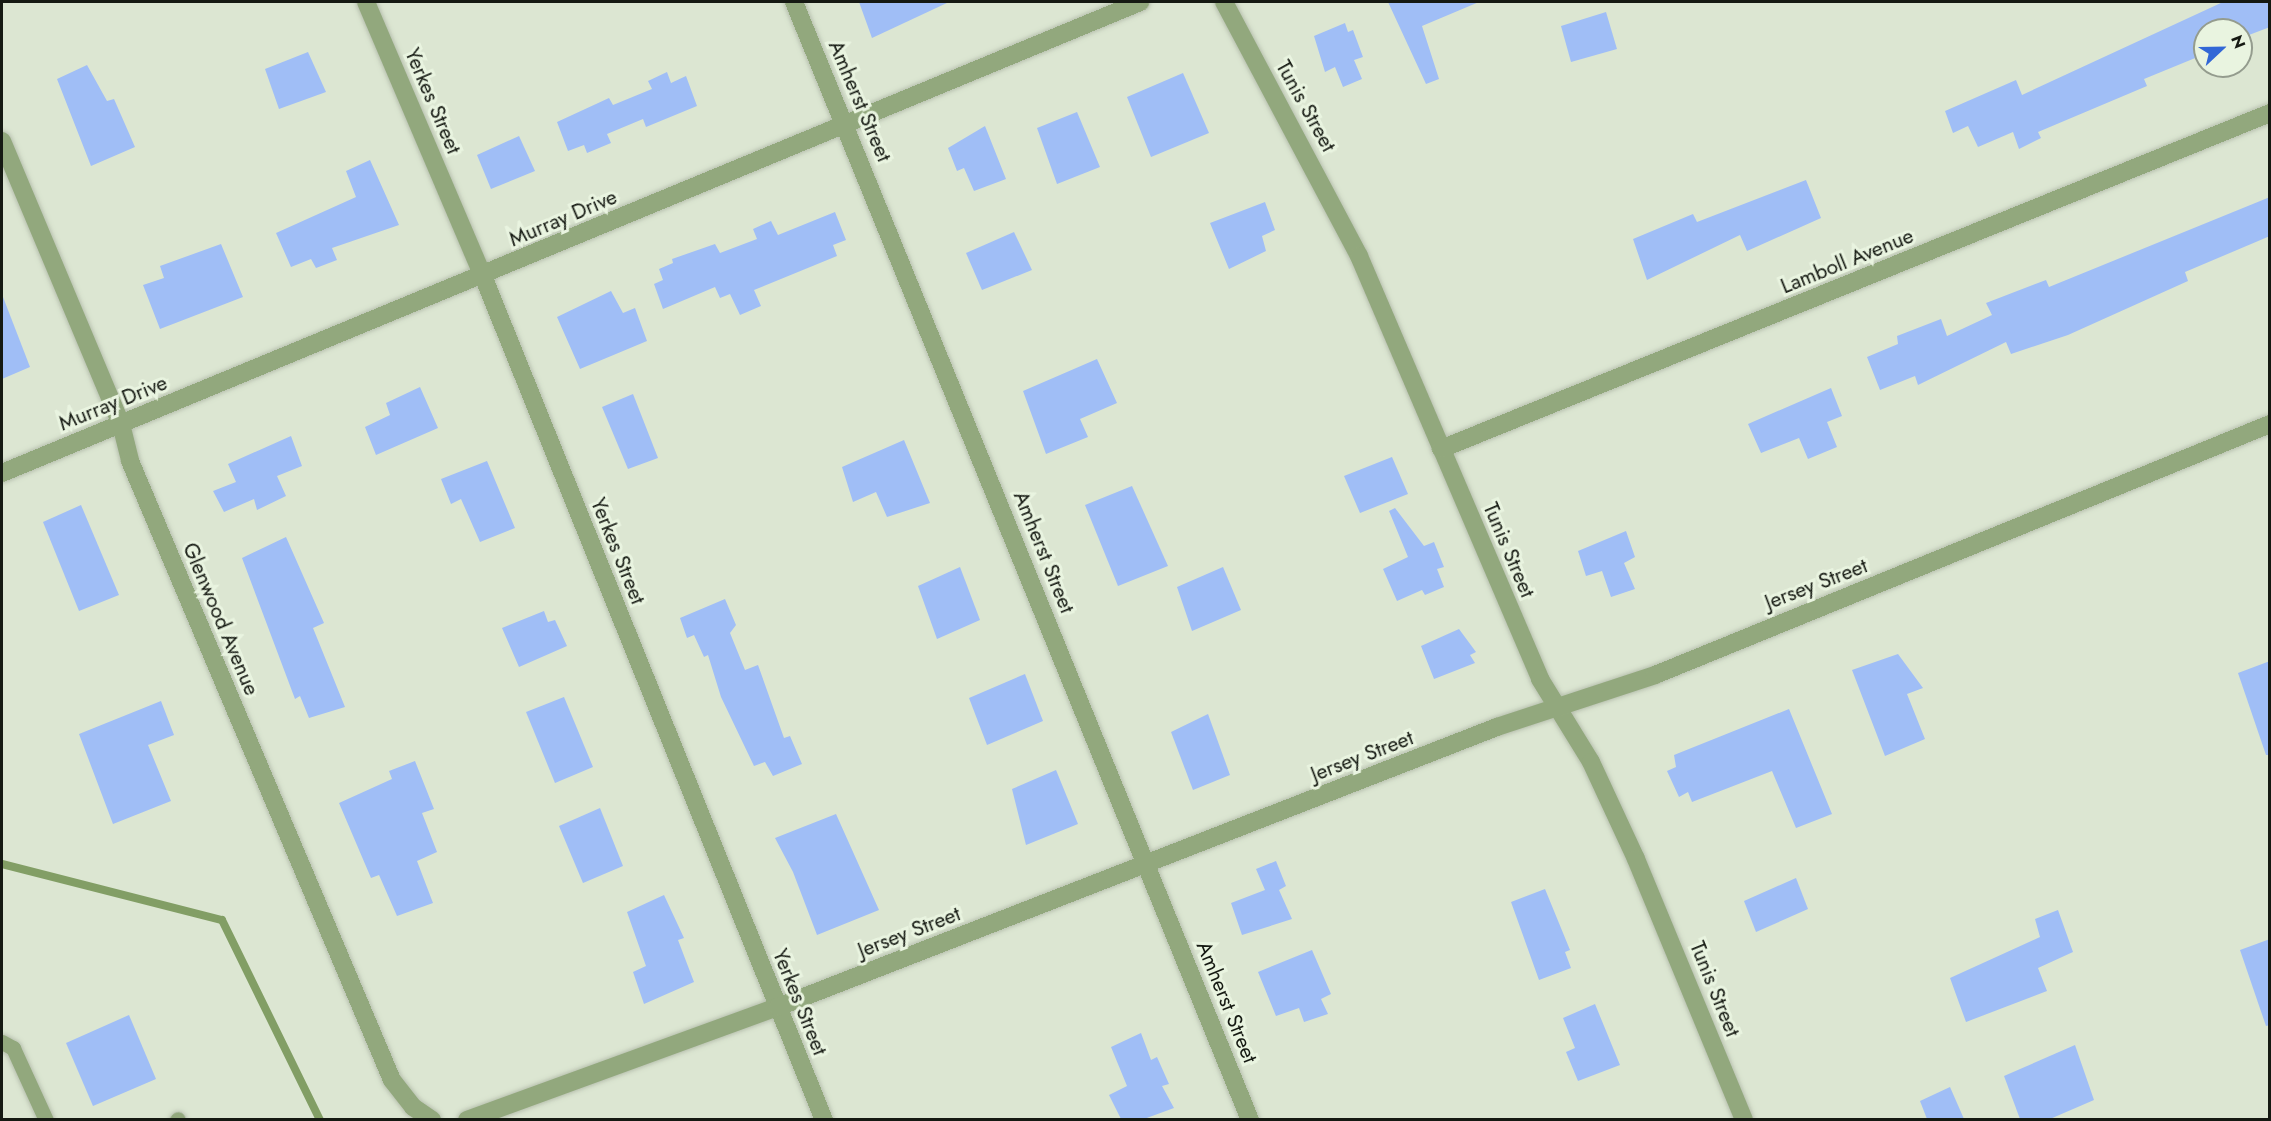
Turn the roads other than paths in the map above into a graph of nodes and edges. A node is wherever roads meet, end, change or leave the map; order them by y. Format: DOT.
graph roads {
  1 [pos="366,2"];
  2 [pos="794,2"];
  3 [pos="1140,2"];
  4 [pos="1224,2"];
  5 [pos="2270,113"];
  6 [pos="846,123"];
  7 [pos="2,141"];
  8 [pos="483,276"];
  9 [pos="121,424"];
  10 [pos="2270,424"];
  11 [pos="1441,449"];
  12 [pos="2,473"];
  13 [pos="1559,705"];
  14 [pos="1147,864"];
  15 [pos="778,1007"];
  16 [pos="2,1042"];
  17 [pos="46,1119"];
  18 [pos="432,1119"];
  19 [pos="467,1119"];
  20 [pos="824,1119"];
  21 [pos="1250,1119"];
  22 [pos="1744,1119"];
  1 -- 8 [label="street, Yerkes Street"];
  2 -- 6 [label="street, Amherst Street"];
  3 -- 6 [label="street, Murray Drive"];
  4 -- 11 [label="street, Tunis Street"];
  5 -- 11 [label="street, Lamboll Avenue"];
  6 -- 8 [label="street, Murray Drive"];
  6 -- 14 [label="street, Amherst Street"];
  7 -- 9 [label="street, Glenwood Avenue"];
  8 -- 9 [label="street, Murray Drive"];
  8 -- 15 [label="street, Yerkes Street"];
  9 -- 12 [label="street, Murray Drive"];
  9 -- 18 [label="street, Glenwood Avenue"];
  10 -- 13 [label="street, Jersey Street"];
  11 -- 13 [label="street, Tunis Street"];
  13 -- 14 [label="street, Jersey Street"];
  13 -- 22 [label="street, Tunis Street"];
  14 -- 15 [label="street, Jersey Street"];
  14 -- 21 [label="street, Amherst Street"];
  15 -- 19 [label="street, Jersey Street"];
  15 -- 20 [label="street, Yerkes Street"];
  16 -- 17 [label="lane"];
}
